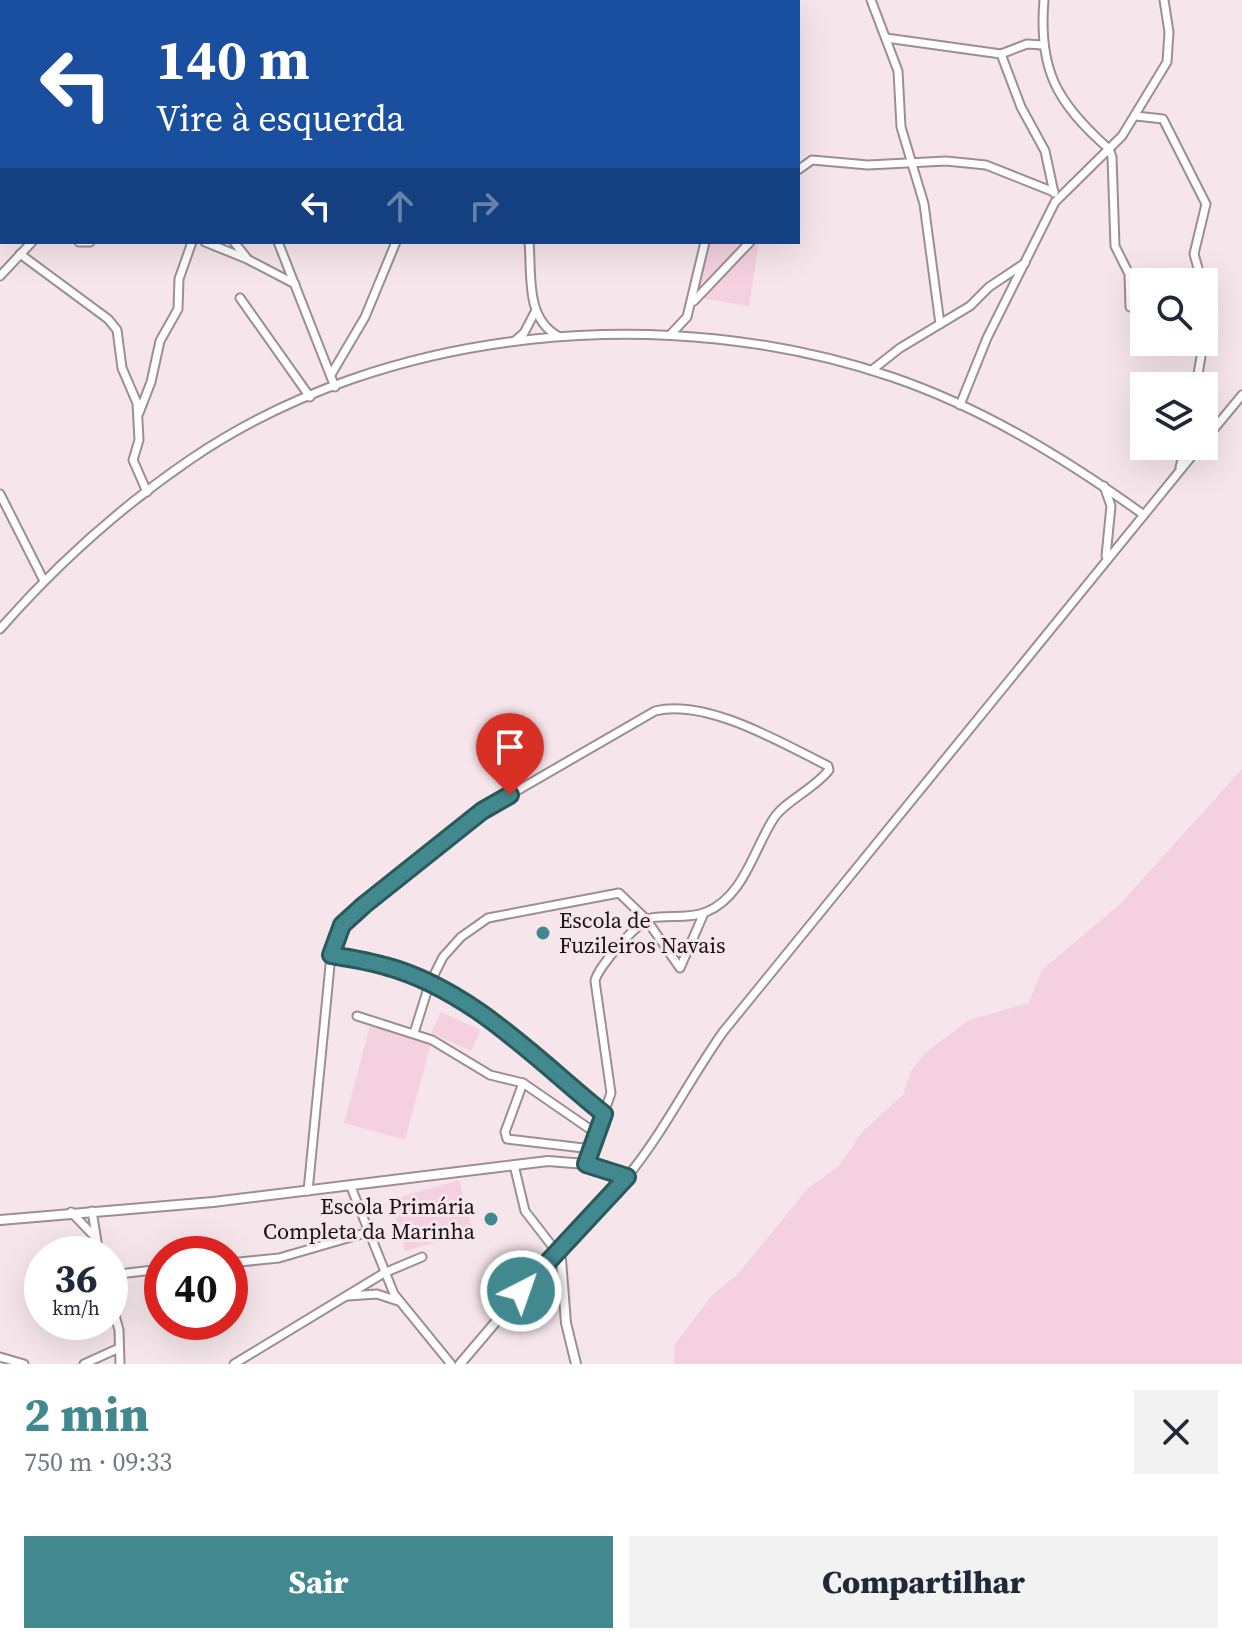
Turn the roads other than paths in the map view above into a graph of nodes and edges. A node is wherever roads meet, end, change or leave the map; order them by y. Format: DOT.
graph roads {
  1 [pos="871,0"];
  2 [pos="1044,0"];
  3 [pos="1164,0"];
  4 [pos="886,38"];
  5 [pos="1042,45"];
  6 [pos="1001,54"];
  7 [pos="1136,116"];
  8 [pos="1109,149"];
  9 [pos="914,164"];
  10 [pos="800,169"];
  11 [pos="1054,192"];
  12 [pos="1055,202"];
  13 [pos="30,244"];
  14 [pos="191,244"];
  15 [pos="210,244"];
  16 [pos="236,244"];
  17 [pos="279,244"];
  18 [pos="395,244"];
  19 [pos="529,244"];
  20 [pos="705,244"];
  21 [pos="748,244"];
  22 [pos="20,254"];
  23 [pos="247,259"];
  24 [pos="1026,262"];
  25 [pos="1198,268"];
  26 [pos="0,276"];
  27 [pos="297,285"];
  28 [pos="240,298"];
  29 [pos="692,303"];
  30 [pos="1130,307"];
  31 [pos="535,312"];
  32 [pos="687,317"];
  33 [pos="940,324"];
  34 [pos="671,334"];
  35 [pos="558,336"];
  36 [pos="695,336"];
  37 [pos="516,340"];
  38 [pos="872,371"];
  39 [pos="332,373"];
  40 [pos="335,387"];
  41 [pos="1242,395"];
  42 [pos="310,397"];
  43 [pos="960,405"];
  44 [pos="139,413"];
  45 [pos="1218,424"];
  46 [pos="1182,460"];
  47 [pos="1189,460"];
  48 [pos="1178,473"];
  49 [pos="1104,486"];
  50 [pos="147,492"];
  51 [pos="0,494"];
  52 [pos="1144,515"];
  53 [pos="1106,558"];
  54 [pos="44,581"];
  55 [pos="0,629"];
  56 [pos="704,913"];
  57 [pos="646,919"];
  58 [pos="331,955"];
  59 [pos="429,985"];
  60 [pos="357,1016"];
  61 [pos="414,1033"];
  62 [pos="523,1083"];
  63 [pos="604,1114"];
  64 [pos="597,1134"];
  65 [pos="592,1149"];
  66 [pos="586,1164"];
  67 [pos="514,1165"];
  68 [pos="627,1177"];
  69 [pos="351,1187"];
  70 [pos="308,1191"];
  71 [pos="92,1211"];
  72 [pos="71,1212"];
  73 [pos="0,1220"];
  74 [pos="372,1231"];
  75 [pos="93,1236"];
  76 [pos="95,1236"];
  77 [pos="558,1249"];
  78 [pos="422,1257"];
  79 [pos="248,1261"];
  80 [pos="384,1273"];
  81 [pos="345,1297"];
  82 [pos="400,1302"];
  83 [pos="118,1340"];
  84 [pos="117,1349"];
  85 [pos="0,1357"];
  86 [pos="24,1364"];
  87 [pos="84,1364"];
  88 [pos="120,1364"];
  89 [pos="234,1364"];
  90 [pos="451,1364"];
  91 [pos="460,1364"];
  92 [pos="576,1364"];
  1 -- 4 [label="street"];
  2 -- 5 [label="street"];
  3 -- 7 [label="street"];
  4 -- 6 [label="street"];
  4 -- 9 [label="street"];
  5 -- 6 [label="street"];
  5 -- 8 [label="street"];
  6 -- 11 [label="street"];
  7 -- 8 [label="street"];
  7 -- 25 [label="street"];
  8 -- 12 [label="street"];
  8 -- 30 [label="street"];
  9 -- 10 [label="street"];
  9 -- 11 [label="street"];
  9 -- 33 [label="street"];
  11 -- 12 [label="street"];
  12 -- 24 [label="street"];
  13 -- 22 [label="street"];
  14 -- 44 [label="street"];
  15 -- 23 [label="street"];
  16 -- 23 [label="street"];
  17 -- 27 [label="street"];
  18 -- 39 [label="street"];
  19 -- 31 [label="street"];
  20 -- 29 [label="street"];
  21 -- 29 [label="street"];
  22 -- 26 [label="street"];
  22 -- 44 [label="street"];
  23 -- 27 [label="street"];
  24 -- 33 [label="street"];
  24 -- 43 [label="street"];
  27 -- 39 [label="street"];
  28 -- 42 [label="street"];
  29 -- 32 [label="street"];
  31 -- 35 [label="street"];
  31 -- 37 [label="street"];
  32 -- 34 [label="street"];
  32 -- 36 [label="street"];
  33 -- 38 [label="street"];
  34 -- 35 [label="street"];
  34 -- 36 [label="street"];
  35 -- 37 [label="street"];
  36 -- 38 [label="street"];
  37 -- 40 [label="street"];
  38 -- 43 [label="street"];
  39 -- 40 [label="street"];
  40 -- 42 [label="street"];
  41 -- 45 [label="street"];
  42 -- 50 [label="street"];
  43 -- 49 [label="street"];
  44 -- 50 [label="street"];
  46 -- 48 [label="street"];
  47 -- 48 [label="street"];
  48 -- 52 [label="street"];
  49 -- 52 [label="street"];
  49 -- 53 [label="street"];
  50 -- 54 [label="street"];
  51 -- 54 [label="street"];
  52 -- 53 [label="street"];
  53 -- 68 [label="street"];
  54 -- 55 [label="street"];
  56 -- 57 [label="street"];
  56 -- 57 [label="street"];
  56 -- 58 [label="street"];
  57 -- 59 [label="street"];
  57 -- 63 [label="street"];
  58 -- 59 [label="street"];
  58 -- 70 [label="street"];
  59 -- 61 [label="street"];
  59 -- 63 [label="street"];
  60 -- 61 [label="street"];
  61 -- 62 [label="street"];
  62 -- 64 [label="street"];
  62 -- 65 [label="street"];
  63 -- 64 [label="street"];
  64 -- 65 [label="street"];
  65 -- 66 [label="street"];
  66 -- 67 [label="street"];
  66 -- 68 [label="street"];
  67 -- 69 [label="street"];
  67 -- 77 [label="street"];
  68 -- 77 [label="street"];
  69 -- 70 [label="street"];
  69 -- 74 [label="street"];
  70 -- 71 [label="street"];
  71 -- 72 [label="street"];
  71 -- 76 [label="street"];
  72 -- 73 [label="street"];
  72 -- 75 [label="street"];
  74 -- 79 [label="street"];
  74 -- 80 [label="street"];
  77 -- 91 [label="street"];
  77 -- 92 [label="street"];
  78 -- 80 [label="street"];
  80 -- 81 [label="street"];
  80 -- 82 [label="street"];
  81 -- 82 [label="street"];
  81 -- 89 [label="street"];
  82 -- 90 [label="street"];
  83 -- 84 [label="street"];
  84 -- 87 [label="street"];
  84 -- 88 [label="street"];
  85 -- 86 [label="street"];
}
